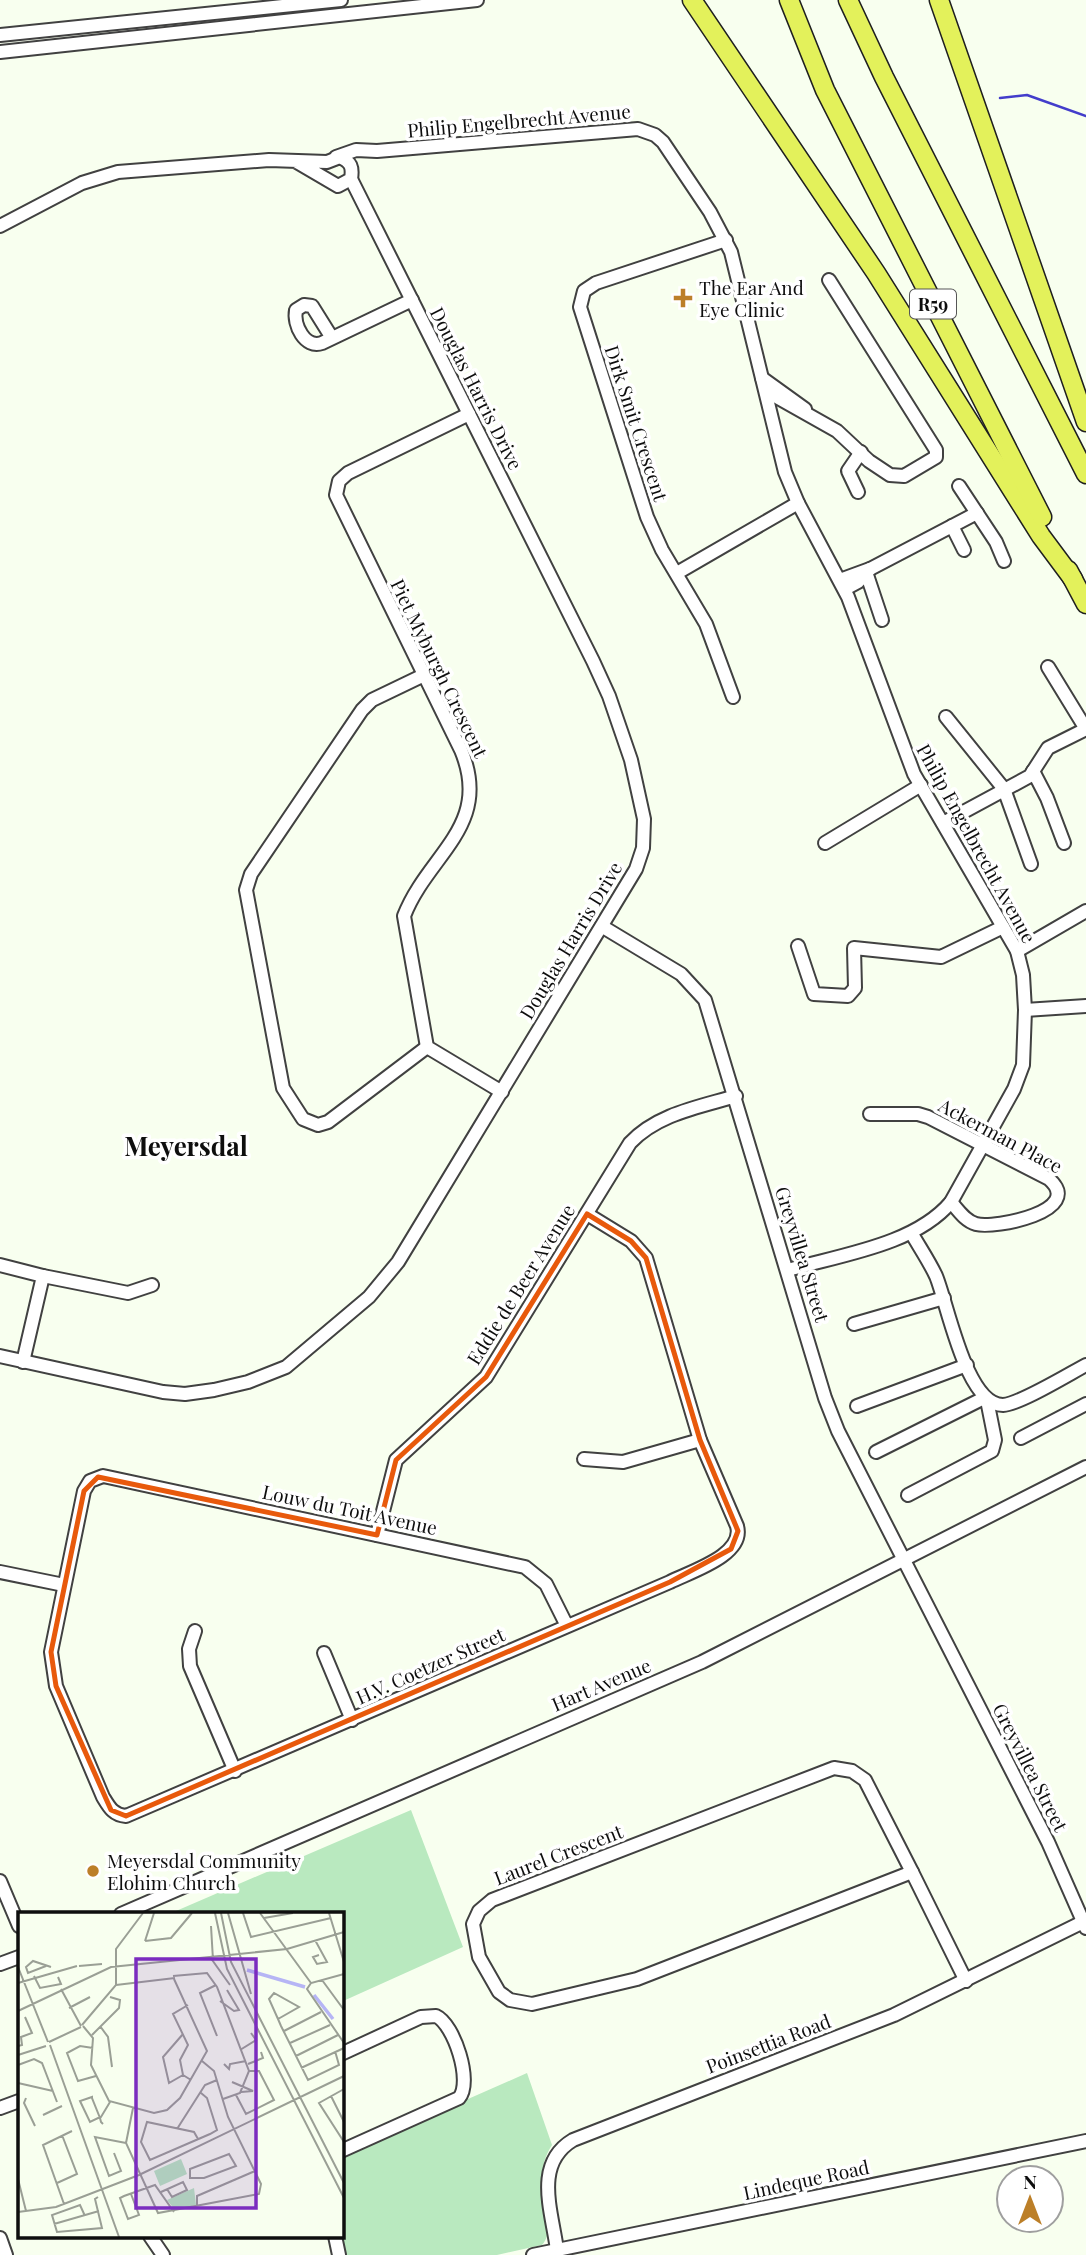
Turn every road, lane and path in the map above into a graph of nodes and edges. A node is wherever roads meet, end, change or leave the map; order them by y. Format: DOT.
graph roads {
  1 [pos="341,0"];
  2 [pos="477,0"];
  3 [pos="789,0"];
  4 [pos="848,0"];
  5 [pos="939,0"];
  6 [pos="696,3"];
  7 [pos="0,35"];
  8 [pos="0,52"];
  9 [pos="377,151"];
  10 [pos="332,160"];
  11 [pos="297,162"];
  12 [pos="351,174"];
  13 [pos="324,177"];
  14 [pos="338,186"];
  15 [pos="361,203"];
  16 [pos="0,226"];
  17 [pos="726,240"];
  18 [pos="829,280"];
  19 [pos="412,300"];
  20 [pos="332,338"];
  21 [pos="762,378"];
  22 [pos="766,391"];
  23 [pos="807,412"];
  24 [pos="469,414"];
  25 [pos="1086,422"];
  26 [pos="861,452"];
  27 [pos="1086,474"];
  28 [pos="960,486"];
  29 [pos="858,492"];
  30 [pos="798,503"];
  31 [pos="976,513"];
  32 [pos="951,526"];
  33 [pos="964,550"];
  34 [pos="1004,561"];
  35 [pos="868,572"];
  36 [pos="677,573"];
  37 [pos="1073,579"];
  38 [pos="842,584"];
  39 [pos="1086,604"];
  40 [pos="882,620"];
  41 [pos="1048,667"];
  42 [pos="424,675"];
  43 [pos="733,697"];
  44 [pos="946,717"];
  45 [pos="1086,729"];
  46 [pos="1033,771"];
  47 [pos="921,785"];
  48 [pos="1004,789"];
  49 [pos="943,823"];
  50 [pos="825,843"];
  51 [pos="1064,843"];
  52 [pos="1031,864"];
  53 [pos="1086,911"];
  54 [pos="603,927"];
  55 [pos="1003,927"];
  56 [pos="798,946"];
  57 [pos="1017,951"];
  58 [pos="1086,1006"];
  59 [pos="1025,1010"];
  60 [pos="427,1047"];
  61 [pos="502,1092"];
  62 [pos="736,1096"];
  63 [pos="870,1114"];
  64 [pos="982,1144"];
  65 [pos="951,1202"];
  66 [pos="587,1214"];
  67 [pos="912,1234"];
  68 [pos="0,1265"];
  69 [pos="788,1270"];
  70 [pos="43,1276"];
  71 [pos="152,1285"];
  72 [pos="944,1298"];
  73 [pos="854,1324"];
  74 [pos="0,1356"];
  75 [pos="23,1362"];
  76 [pos="967,1365"];
  77 [pos="1086,1365"];
  78 [pos="986,1399"];
  79 [pos="1086,1404"];
  80 [pos="857,1406"];
  81 [pos="1021,1438"];
  82 [pos="700,1440"];
  83 [pos="876,1452"];
  84 [pos="584,1459"];
  85 [pos="1086,1467"];
  86 [pos="93,1479"];
  87 [pos="908,1495"];
  88 [pos="377,1535"];
  89 [pos="902,1561"];
  90 [pos="0,1572"];
  91 [pos="64,1585"];
  92 [pos="567,1626"];
  93 [pos="195,1632"];
  94 [pos="324,1653"];
  95 [pos="352,1720"];
  96 [pos="235,1771"];
  97 [pos="912,1872"];
  98 [pos="0,1881"];
  99 [pos="126,1912"];
  100 [pos="18,1924"];
  101 [pos="1085,1925"];
  102 [pos="18,1957"];
  103 [pos="0,1965"];
  104 [pos="966,1981"];
  105 [pos="343,2053"];
  106 [pos="18,2101"];
  107 [pos="0,2108"];
  108 [pos="1086,2141"];
  109 [pos="343,2150"];
  110 [pos="0,2238"];
  111 [pos="151,2238"];
  112 [pos="557,2250"];
  113 [pos="6,2255"];
  114 [pos="163,2255"];
  115 [pos="533,2255"];
  1 -- 7 [label="street"];
  2 -- 8 [label="street"];
  3 -- 37 [label="highway, R59"];
  4 -- 27 [label="highway"];
  5 -- 25 [label="highway"];
  6 -- 37 [label="highway"];
  9 -- 10 [label="street, Philip Engelbrecht Avenue"];
  9 -- 12 [label="street"];
  9 -- 17 [label="street, Philip Engelbrecht Avenue"];
  10 -- 11 [label="street, Douglas Harris Drive"];
  10 -- 12 [label="street"];
  10 -- 13 [label="street"];
  11 -- 13 [label="street, Douglas Harris Drive"];
  11 -- 16 [label="street, Douglas Harris Drive"];
  12 -- 14 [label="street"];
  12 -- 15 [label="street"];
  13 -- 14 [label="street, Douglas Harris Drive"];
  14 -- 15 [label="street, Douglas Harris Drive"];
  15 -- 19 [label="street, Douglas Harris Drive"];
  17 -- 21 [label="street, Philip Engelbrecht Avenue"];
  17 -- 36 [label="street, Dirk Smit Crescent"];
  18 -- 26 [label="street"];
  19 -- 20 [label="street"];
  19 -- 24 [label="street, Douglas Harris Drive"];
  21 -- 22 [label="street, Philip Engelbrecht Avenue"];
  21 -- 23 [label="street"];
  22 -- 23 [label="street"];
  22 -- 30 [label="street, Philip Engelbrecht Avenue"];
  23 -- 26 [label="street"];
  24 -- 42 [label="street, Piet Myburgh Crescent"];
  24 -- 54 [label="street, Douglas Harris Drive"];
  26 -- 29 [label="street"];
  28 -- 31 [label="street"];
  30 -- 36 [label="street"];
  30 -- 38 [label="street, Philip Engelbrecht Avenue"];
  31 -- 32 [label="street"];
  31 -- 34 [label="street"];
  32 -- 33 [label="street"];
  32 -- 35 [label="street"];
  35 -- 38 [label="street"];
  35 -- 40 [label="street"];
  36 -- 43 [label="street"];
  37 -- 39 [label="highway, R59"];
  38 -- 47 [label="street, Philip Engelbrecht Avenue"];
  41 -- 45 [label="street"];
  42 -- 60 [label="street, Piet Myburgh Crescent"];
  42 -- 60 [label="street"];
  44 -- 48 [label="street"];
  45 -- 46 [label="street"];
  46 -- 48 [label="street"];
  46 -- 51 [label="street"];
  47 -- 49 [label="street, Philip Engelbrecht Avenue"];
  47 -- 50 [label="street"];
  48 -- 49 [label="street"];
  48 -- 52 [label="street"];
  49 -- 55 [label="street, Philip Engelbrecht Avenue"];
  53 -- 57 [label="street"];
  54 -- 61 [label="street, Douglas Harris Drive"];
  54 -- 62 [label="street, Greyvillea Street"];
  55 -- 56 [label="street"];
  55 -- 57 [label="street, Philip Engelbrecht Avenue"];
  57 -- 59 [label="street, Philip Engelbrecht Avenue"];
  58 -- 59 [label="street"];
  59 -- 64 [label="street, Philip Engelbrecht Avenue"];
  60 -- 61 [label="street"];
  61 -- 75 [label="street, Douglas Harris Drive"];
  62 -- 66 [label="street, Eddie de Beer Avenue"];
  62 -- 69 [label="street, Greyvillea Street"];
  63 -- 64 [label="street, Ackerman Place"];
  64 -- 65 [label="street, Philip Engelbrecht Avenue"];
  64 -- 65 [label="street, Ackerman Place"];
  65 -- 67 [label="street, Philip Engelbrecht Avenue"];
  66 -- 82 [label="street, H.V. Coetzer Street"];
  66 -- 88 [label="street, Eddie de Beer Avenue"];
  67 -- 69 [label="street, Philip Engelbrecht Avenue"];
  67 -- 72 [label="street"];
  68 -- 70 [label="street"];
  69 -- 89 [label="street, Greyvillea Street"];
  70 -- 71 [label="street"];
  70 -- 75 [label="street"];
  72 -- 73 [label="street"];
  72 -- 76 [label="street"];
  74 -- 75 [label="street, Douglas Harris Drive"];
  76 -- 78 [label="street"];
  76 -- 80 [label="street"];
  77 -- 78 [label="street"];
  78 -- 83 [label="street"];
  78 -- 87 [label="street"];
  79 -- 81 [label="street"];
  82 -- 84 [label="street"];
  82 -- 92 [label="street, H.V. Coetzer Street"];
  85 -- 89 [label="street, Hart Avenue"];
  86 -- 88 [label="street, Louw du Toit Avenue"];
  86 -- 91 [label="street, H.V. Coetzer Street"];
  88 -- 92 [label="street, Louw du Toit Avenue"];
  89 -- 99 [label="street, Hart Avenue"];
  89 -- 101 [label="street, Greyvillea Street"];
  90 -- 91 [label="street"];
  91 -- 96 [label="street, H.V. Coetzer Street"];
  92 -- 95 [label="street, H.V. Coetzer Street"];
  93 -- 96 [label="street"];
  94 -- 95 [label="street"];
  95 -- 96 [label="street, H.V. Coetzer Street"];
  97 -- 97 [label="street, Laurel Crescent"];
  97 -- 104 [label="street"];
  98 -- 100 [label="street"];
  101 -- 104 [label="street, Poinsettia Road"];
  102 -- 103 [label="street"];
  104 -- 112 [label="street, Poinsettia Road"];
  105 -- 109 [label="street"];
  106 -- 107 [label="street"];
  108 -- 112 [label="street, Lindeque Road"];
  110 -- 113 [label="street"];
  111 -- 114 [label="street"];
  112 -- 115 [label="street, Lindeque Road"];
}
